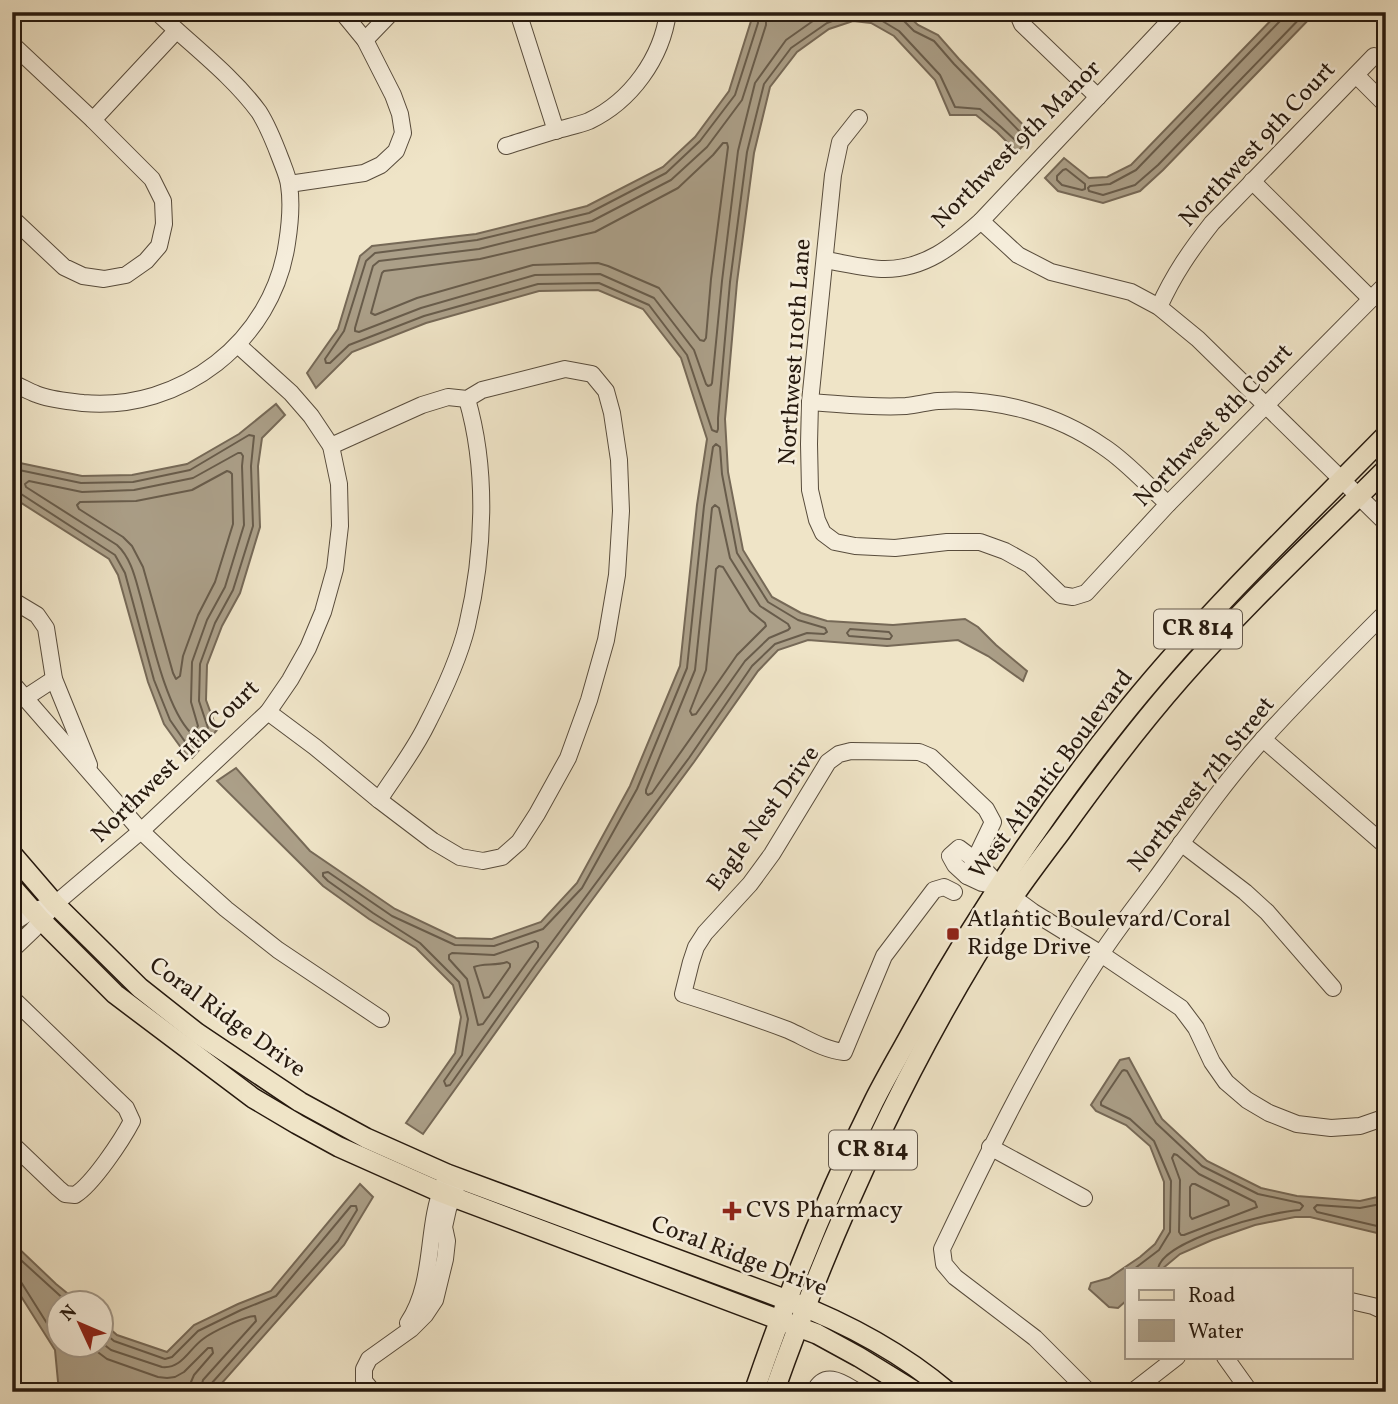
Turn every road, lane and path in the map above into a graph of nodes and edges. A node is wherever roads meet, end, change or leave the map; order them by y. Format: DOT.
graph roads {
  1 [pos="157,12"];
  2 [pos="342,12"];
  3 [pos="393,12"];
  4 [pos="518,12"];
  5 [pos="668,12"];
  6 [pos="1017,12"];
  7 [pos="1178,12"];
  8 [pos="176,30"];
  9 [pos="365,40"];
  10 [pos="12,44"];
  11 [pos="1374,56"];
  12 [pos="1356,75"];
  13 [pos="1098,97"];
  14 [pos="1386,105"];
  15 [pos="859,118"];
  16 [pos="93,120"];
  17 [pos="555,131"];
  18 [pos="506,146"];
  19 [pos="1252,181"];
  20 [pos="289,184"];
  21 [pos="12,218"];
  22 [pos="981,221"];
  23 [pos="825,260"];
  24 [pos="1386,284"];
  25 [pos="1371,299"];
  26 [pos="1159,307"];
  27 [pos="238,345"];
  28 [pos="12,383"];
  29 [pos="467,399"];
  30 [pos="810,402"];
  31 [pos="1265,405"];
  32 [pos="1386,435"];
  33 [pos="331,446"];
  34 [pos="1386,469"];
  35 [pos="1342,480"];
  36 [pos="1359,496"];
  37 [pos="1168,504"];
  38 [pos="1386,523"];
  39 [pos="1073,597"];
  40 [pos="12,600"];
  41 [pos="1386,611"];
  42 [pos="54,679"];
  43 [pos="12,683"];
  44 [pos="25,698"];
  45 [pos="268,712"];
  46 [pos="1263,739"];
  47 [pos="94,777"];
  48 [pos="379,800"];
  49 [pos="141,831"];
  50 [pos="1181,843"];
  51 [pos="1386,846"];
  52 [pos="12,854"];
  53 [pos="975,858"];
  54 [pos="967,876"];
  55 [pos="12,887"];
  56 [pos="1006,891"];
  57 [pos="954,892"];
  58 [pos="55,904"];
  59 [pos="37,915"];
  60 [pos="12,925"];
  61 [pos="12,950"];
  62 [pos="1101,954"];
  63 [pos="1333,988"];
  64 [pos="12,998"];
  65 [pos="381,1019"];
  66 [pos="1386,1117"];
  67 [pos="12,1144"];
  68 [pos="990,1147"];
  69 [pos="450,1186"];
  70 [pos="1084,1198"];
  71 [pos="1352,1301"];
  72 [pos="796,1304"];
  73 [pos="1386,1312"];
  74 [pos="789,1323"];
  75 [pos="1176,1358"];
  76 [pos="1226,1358"];
  77 [pos="819,1386"];
  78 [pos="373,1392"];
  79 [pos="754,1392"];
  80 [pos="774,1392"];
  81 [pos="858,1392"];
  82 [pos="916,1392"];
  83 [pos="948,1392"];
  84 [pos="1088,1392"];
  85 [pos="1132,1392"];
  86 [pos="1250,1392"];
  1 -- 8 [label="street"];
  2 -- 9 [label="street"];
  3 -- 9 [label="street"];
  4 -- 17 [label="street"];
  5 -- 17 [label="street"];
  6 -- 13 [label="street"];
  7 -- 13 [label="street, Northwest 9th Manor"];
  8 -- 16 [label="street"];
  8 -- 20 [label="street"];
  9 -- 20 [label="street"];
  10 -- 16 [label="street"];
  11 -- 12 [label="street, Northwest 9th Court"];
  12 -- 14 [label="street"];
  12 -- 19 [label="street, Northwest 9th Court"];
  13 -- 22 [label="street, Northwest 9th Manor"];
  15 -- 23 [label="street, Northwest 110th Lane"];
  16 -- 21 [label="street"];
  17 -- 18 [label="street"];
  19 -- 25 [label="street"];
  19 -- 26 [label="street, Northwest 9th Court"];
  20 -- 27 [label="street"];
  22 -- 23 [label="street, Northwest 9th Manor"];
  22 -- 26 [label="street"];
  23 -- 30 [label="street, Northwest 110th Lane"];
  24 -- 25 [label="street, Northwest 8th Court"];
  25 -- 31 [label="street, Northwest 8th Court"];
  26 -- 31 [label="street"];
  27 -- 28 [label="street"];
  27 -- 33 [label="street, Northwest 11th Court"];
  29 -- 33 [label="street"];
  29 -- 48 [label="street"];
  29 -- 48 [label="street"];
  30 -- 37 [label="street"];
  30 -- 39 [label="street, Northwest 110th Lane"];
  31 -- 35 [label="street"];
  31 -- 37 [label="street, Northwest 8th Court"];
  32 -- 35 [label="main road, West Atlantic Boulevard / CR 814"];
  33 -- 45 [label="street, Northwest 11th Court"];
  34 -- 36 [label="main road, West Atlantic Boulevard / CR 814"];
  35 -- 36 [label="street"];
  35 -- 56 [label="main road, West Atlantic Boulevard / CR 814"];
  36 -- 38 [label="street"];
  36 -- 56 [label="main road, West Atlantic Boulevard / CR 814"];
  37 -- 39 [label="street, Northwest 8th Court"];
  40 -- 42 [label="street"];
  41 -- 46 [label="street, Northwest 7th Street"];
  42 -- 44 [label="street"];
  42 -- 47 [label="street"];
  43 -- 44 [label="street"];
  44 -- 47 [label="street"];
  45 -- 48 [label="street"];
  45 -- 49 [label="street, Northwest 11th Court"];
  46 -- 50 [label="street, Northwest 7th Street"];
  46 -- 51 [label="street"];
  47 -- 49 [label="street"];
  49 -- 58 [label="street, Northwest 11th Court"];
  49 -- 65 [label="street"];
  50 -- 62 [label="street, Northwest 7th Street"];
  50 -- 63 [label="street"];
  52 -- 58 [label="main road, Coral Ridge Drive"];
  53 -- 54 [label="street, Eagle Nest Drive"];
  53 -- 54 [label="street"];
  53 -- 56 [label="street"];
  53 -- 57 [label="street, Eagle Nest Drive"];
  54 -- 56 [label="street"];
  55 -- 59 [label="main road, Coral Ridge Drive"];
  56 -- 62 [label="street"];
  56 -- 72 [label="main road, West Atlantic Boulevard / CR 814"];
  58 -- 59 [label="street, Northwest 11th Court"];
  58 -- 69 [label="main road, Coral Ridge Drive"];
  59 -- 60 [label="street, Northwest 11th Court"];
  59 -- 61 [label="street"];
  59 -- 69 [label="main road, Coral Ridge Drive"];
  62 -- 66 [label="street"];
  62 -- 68 [label="street, Northwest 7th Street"];
  64 -- 67 [label="street"];
  68 -- 70 [label="street"];
  68 -- 84 [label="street, Northwest 7th Street"];
  69 -- 72 [label="main road, Coral Ridge Drive"];
  69 -- 74 [label="main road, Coral Ridge Drive"];
  69 -- 78 [label="street"];
  71 -- 73 [label="street"];
  72 -- 74 [label="main road, West Atlantic Boulevard / CR 814"];
  72 -- 83 [label="main road, Coral Ridge Drive"];
  74 -- 79 [label="main road, West Atlantic Boulevard / CR 814"];
  74 -- 80 [label="main road, West Atlantic Boulevard / CR 814"];
  74 -- 82 [label="main road, Coral Ridge Drive"];
  75 -- 85 [label="street"];
  76 -- 86 [label="street"];
  77 -- 81 [label="street"];
}
